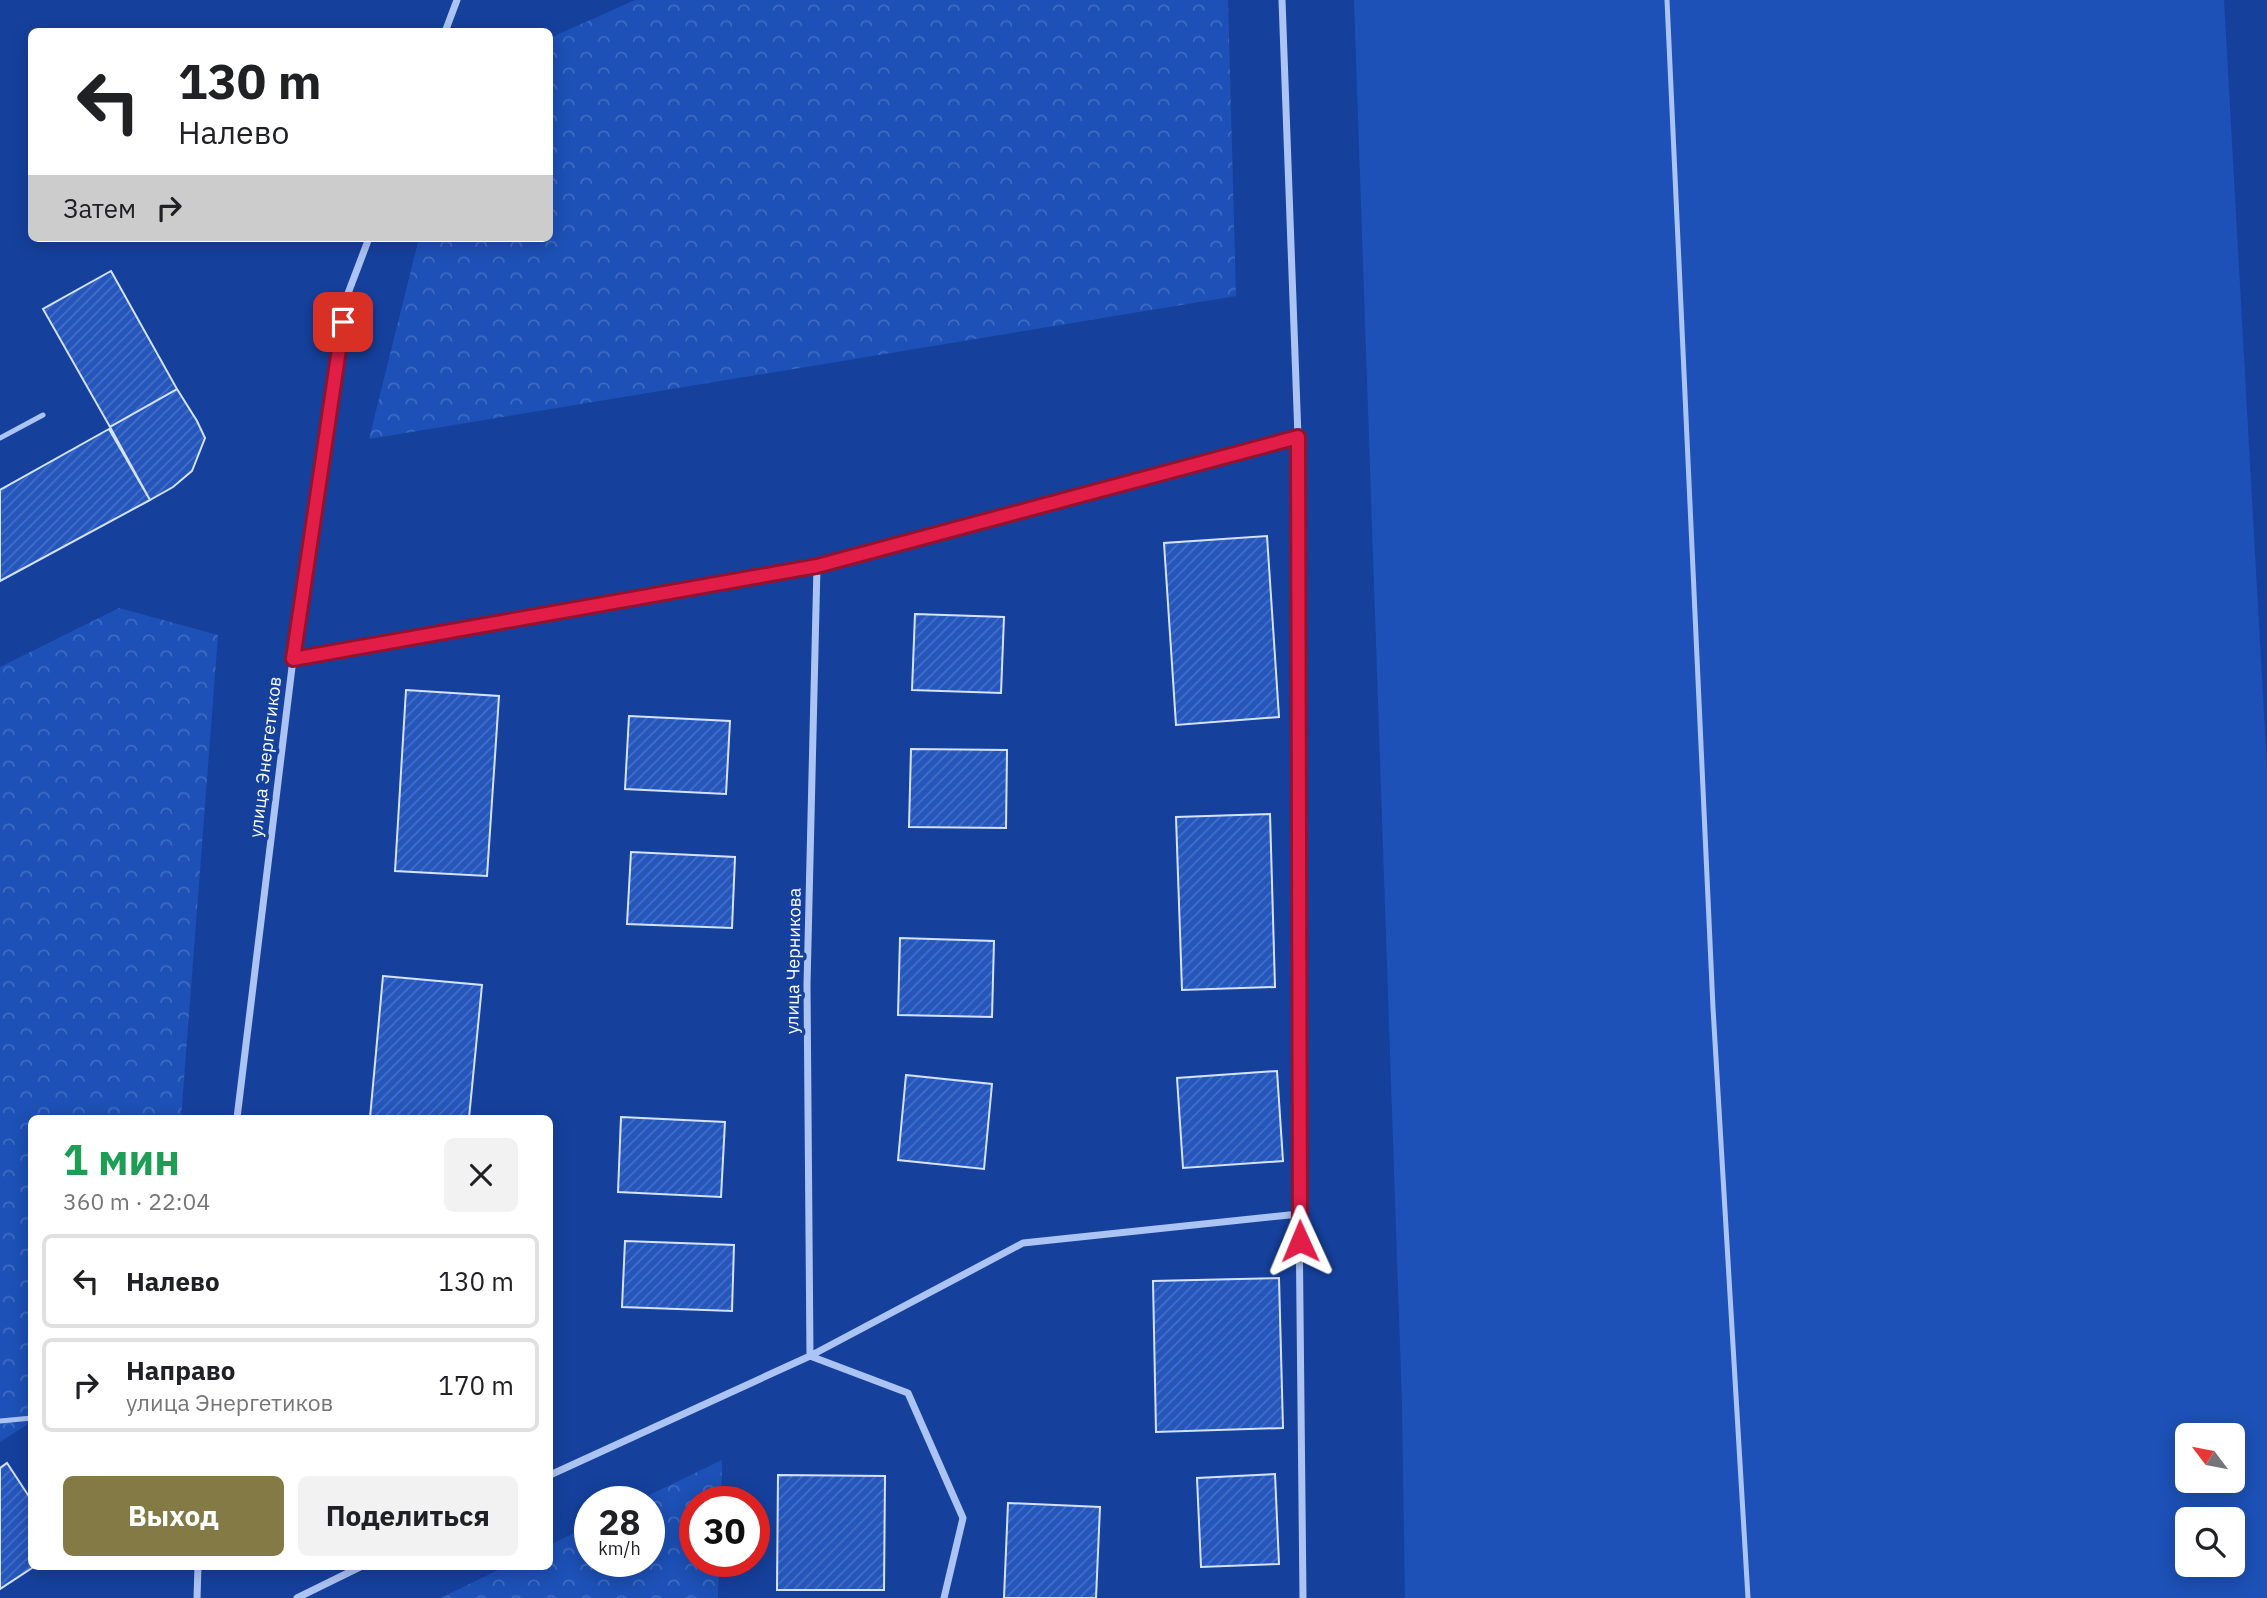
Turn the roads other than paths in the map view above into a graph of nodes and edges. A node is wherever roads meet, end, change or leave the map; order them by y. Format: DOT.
graph roads {
  1 [pos="457,0"];
  2 [pos="1282,0"];
  3 [pos="1667,0"];
  4 [pos="446,28"];
  5 [pos="367,242"];
  6 [pos="43,415"];
  7 [pos="1298,437"];
  8 [pos="0,438"];
  9 [pos="817,566"];
  10 [pos="293,659"];
  11 [pos="237,1115"];
  12 [pos="1299,1214"];
  13 [pos="810,1356"];
  14 [pos="28,1418"];
  15 [pos="0,1421"];
  16 [pos="553,1474"];
  17 [pos="198,1570"];
  18 [pos="354,1570"];
  19 [pos="197,1598"];
  20 [pos="298,1598"];
  21 [pos="944,1598"];
  22 [pos="1303,1598"];
  23 [pos="1748,1598"];
  1 -- 4 [label="street"];
  2 -- 7 [label="street"];
  3 -- 23 [label="lane"];
  5 -- 10 [label="street, улица Энергетиков"];
  6 -- 8 [label="lane"];
  7 -- 9 [label="street"];
  7 -- 12 [label="street"];
  9 -- 10 [label="street"];
  9 -- 13 [label="street, улица Черникова"];
  10 -- 11 [label="street, улица Энергетиков"];
  12 -- 13 [label="street"];
  12 -- 22 [label="street"];
  13 -- 16 [label="street"];
  13 -- 21 [label="street"];
  14 -- 15 [label="lane"];
  17 -- 19 [label="street"];
  18 -- 20 [label="street"];
}
